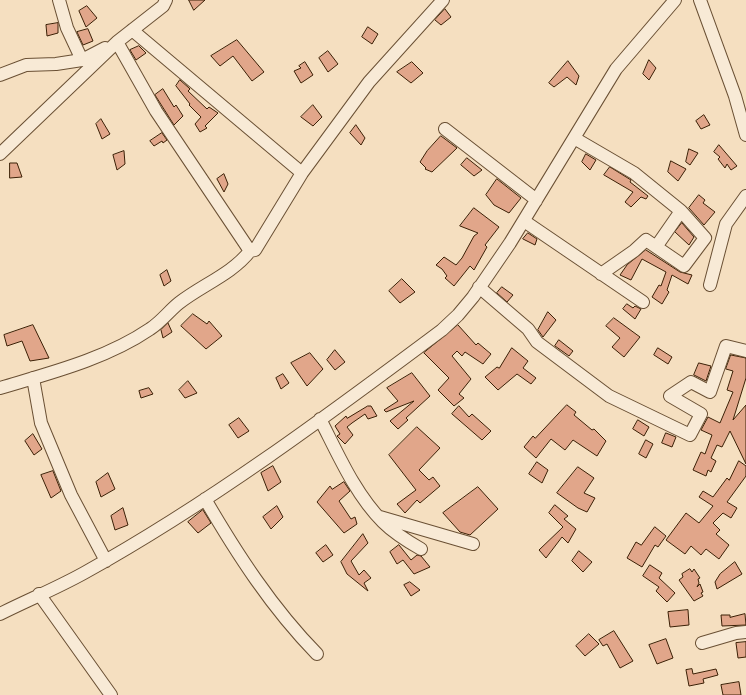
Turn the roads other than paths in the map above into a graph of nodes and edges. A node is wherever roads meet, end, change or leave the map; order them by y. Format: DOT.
graph roads {
  1 [pos="59,0"];
  2 [pos="166,0"];
  3 [pos="443,0"];
  4 [pos="675,0"];
  5 [pos="700,0"];
  6 [pos="132,30"];
  7 [pos="117,42"];
  8 [pos="82,60"];
  9 [pos="0,75"];
  10 [pos="445,129"];
  11 [pos="746,135"];
  12 [pos="574,138"];
  13 [pos="0,154"];
  14 [pos="302,173"];
  15 [pos="746,196"];
  16 [pos="536,201"];
  17 [pos="681,211"];
  18 [pos="524,221"];
  19 [pos="656,247"];
  20 [pos="250,251"];
  21 [pos="601,274"];
  22 [pos="710,285"];
  23 [pos="479,287"];
  24 [pos="643,302"];
  25 [pos="746,351"];
  26 [pos="33,378"];
  27 [pos="0,388"];
  28 [pos="320,419"];
  29 [pos="204,499"];
  30 [pos="379,516"];
  31 [pos="473,544"];
  32 [pos="421,549"];
  33 [pos="106,561"];
  34 [pos="39,594"];
  35 [pos="0,614"];
  36 [pos="746,632"];
  37 [pos="702,643"];
  38 [pos="317,654"];
  39 [pos="111,695"];
  1 -- 8 [label="street"];
  2 -- 6 [label="street"];
  3 -- 14 [label="street"];
  4 -- 12 [label="street"];
  5 -- 11 [label="street"];
  6 -- 7 [label="street"];
  6 -- 14 [label="street"];
  7 -- 8 [label="street"];
  7 -- 13 [label="street"];
  7 -- 20 [label="street"];
  8 -- 9 [label="street"];
  10 -- 16 [label="street"];
  12 -- 16 [label="street"];
  12 -- 17 [label="street"];
  14 -- 20 [label="street"];
  15 -- 22 [label="street"];
  16 -- 18 [label="street"];
  17 -- 19 [label="street"];
  17 -- 19 [label="street"];
  18 -- 21 [label="street"];
  18 -- 23 [label="street"];
  19 -- 21 [label="street"];
  20 -- 26 [label="street"];
  21 -- 24 [label="street"];
  23 -- 25 [label="street"];
  23 -- 28 [label="street"];
  26 -- 27 [label="street"];
  26 -- 33 [label="street"];
  28 -- 29 [label="street"];
  28 -- 30 [label="street"];
  29 -- 33 [label="street"];
  29 -- 38 [label="street"];
  30 -- 31 [label="street"];
  30 -- 32 [label="street"];
  33 -- 34 [label="street"];
  34 -- 35 [label="street"];
  34 -- 39 [label="street"];
  36 -- 37 [label="street"];
}
